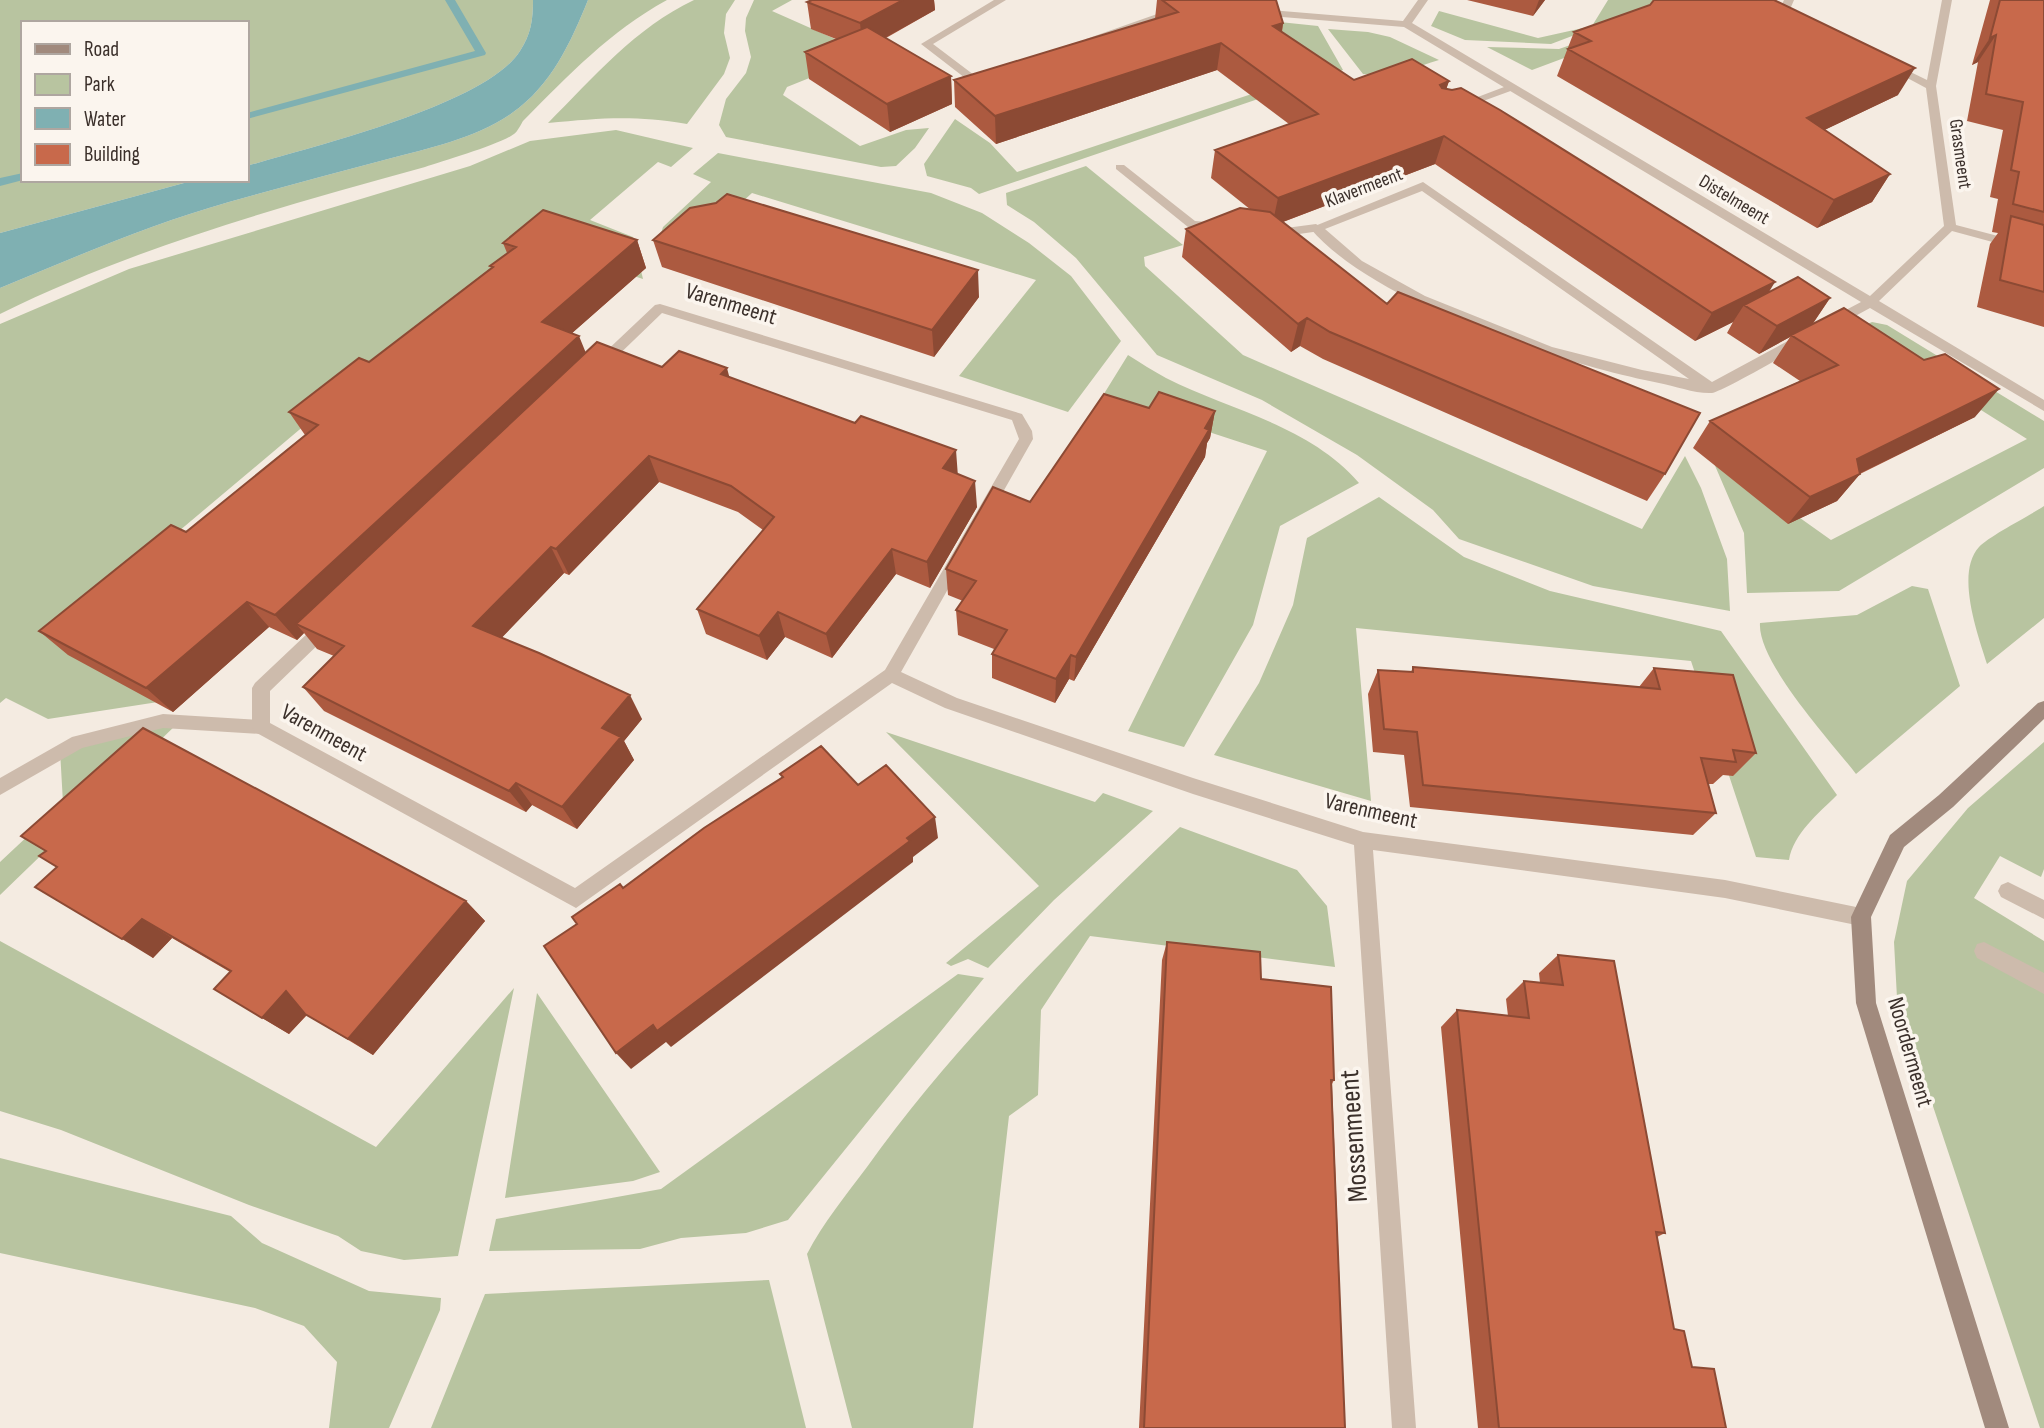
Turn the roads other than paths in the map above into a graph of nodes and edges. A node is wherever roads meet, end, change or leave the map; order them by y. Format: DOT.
graph roads {
  1 [pos="1001,0"];
  2 [pos="1171,0"];
  3 [pos="1423,0"];
  4 [pos="1789,0"];
  5 [pos="1947,0"];
  6 [pos="1238,10"];
  7 [pos="1406,24"];
  8 [pos="1807,26"];
  9 [pos="1074,45"];
  10 [pos="1882,62"];
  11 [pos="998,71"];
  12 [pos="1931,86"];
  13 [pos="1512,87"];
  14 [pos="1452,109"];
  15 [pos="1120,167"];
  16 [pos="1950,227"];
  17 [pos="1228,228"];
  18 [pos="1316,228"];
  19 [pos="1252,232"];
  20 [pos="2044,252"];
  21 [pos="1871,302"];
  22 [pos="1711,388"];
  23 [pos="2044,406"];
  24 [pos="891,675"];
  25 [pos="2044,708"];
  26 [pos="261,727"];
  27 [pos="0,787"];
  28 [pos="1363,840"];
  29 [pos="2008,891"];
  30 [pos="2044,910"];
  31 [pos="1861,917"];
  32 [pos="1984,951"];
  33 [pos="2044,984"];
  34 [pos="1404,1428"];
  35 [pos="1997,1428"];
  1 -- 11 [label="street"];
  2 -- 9 [label="street"];
  3 -- 7 [label="street"];
  4 -- 8 [label="street"];
  5 -- 12 [label="street, Grasmeent"];
  6 -- 7 [label="street, Distelmeent"];
  7 -- 13 [label="street, Distelmeent"];
  10 -- 12 [label="street"];
  12 -- 16 [label="street, Grasmeent"];
  13 -- 14 [label="street"];
  13 -- 21 [label="street, Distelmeent"];
  15 -- 17 [label="street"];
  16 -- 20 [label="street"];
  16 -- 21 [label="street"];
  18 -- 19 [label="street"];
  18 -- 22 [label="street, Klavermeent"];
  18 -- 22 [label="street, Klavermeent"];
  21 -- 22 [label="street"];
  21 -- 23 [label="street, Distelmeent"];
  24 -- 26 [label="street, Varenmeent"];
  24 -- 26 [label="street, Varenmeent"];
  24 -- 28 [label="street, Varenmeent"];
  25 -- 31 [label="street, Noordermeent"];
  26 -- 27 [label="street"];
  28 -- 31 [label="street, Varenmeent"];
  28 -- 34 [label="street, Mossenmeent"];
  29 -- 30 [label="street"];
  31 -- 35 [label="street, Noordermeent"];
  32 -- 33 [label="street"];
}
